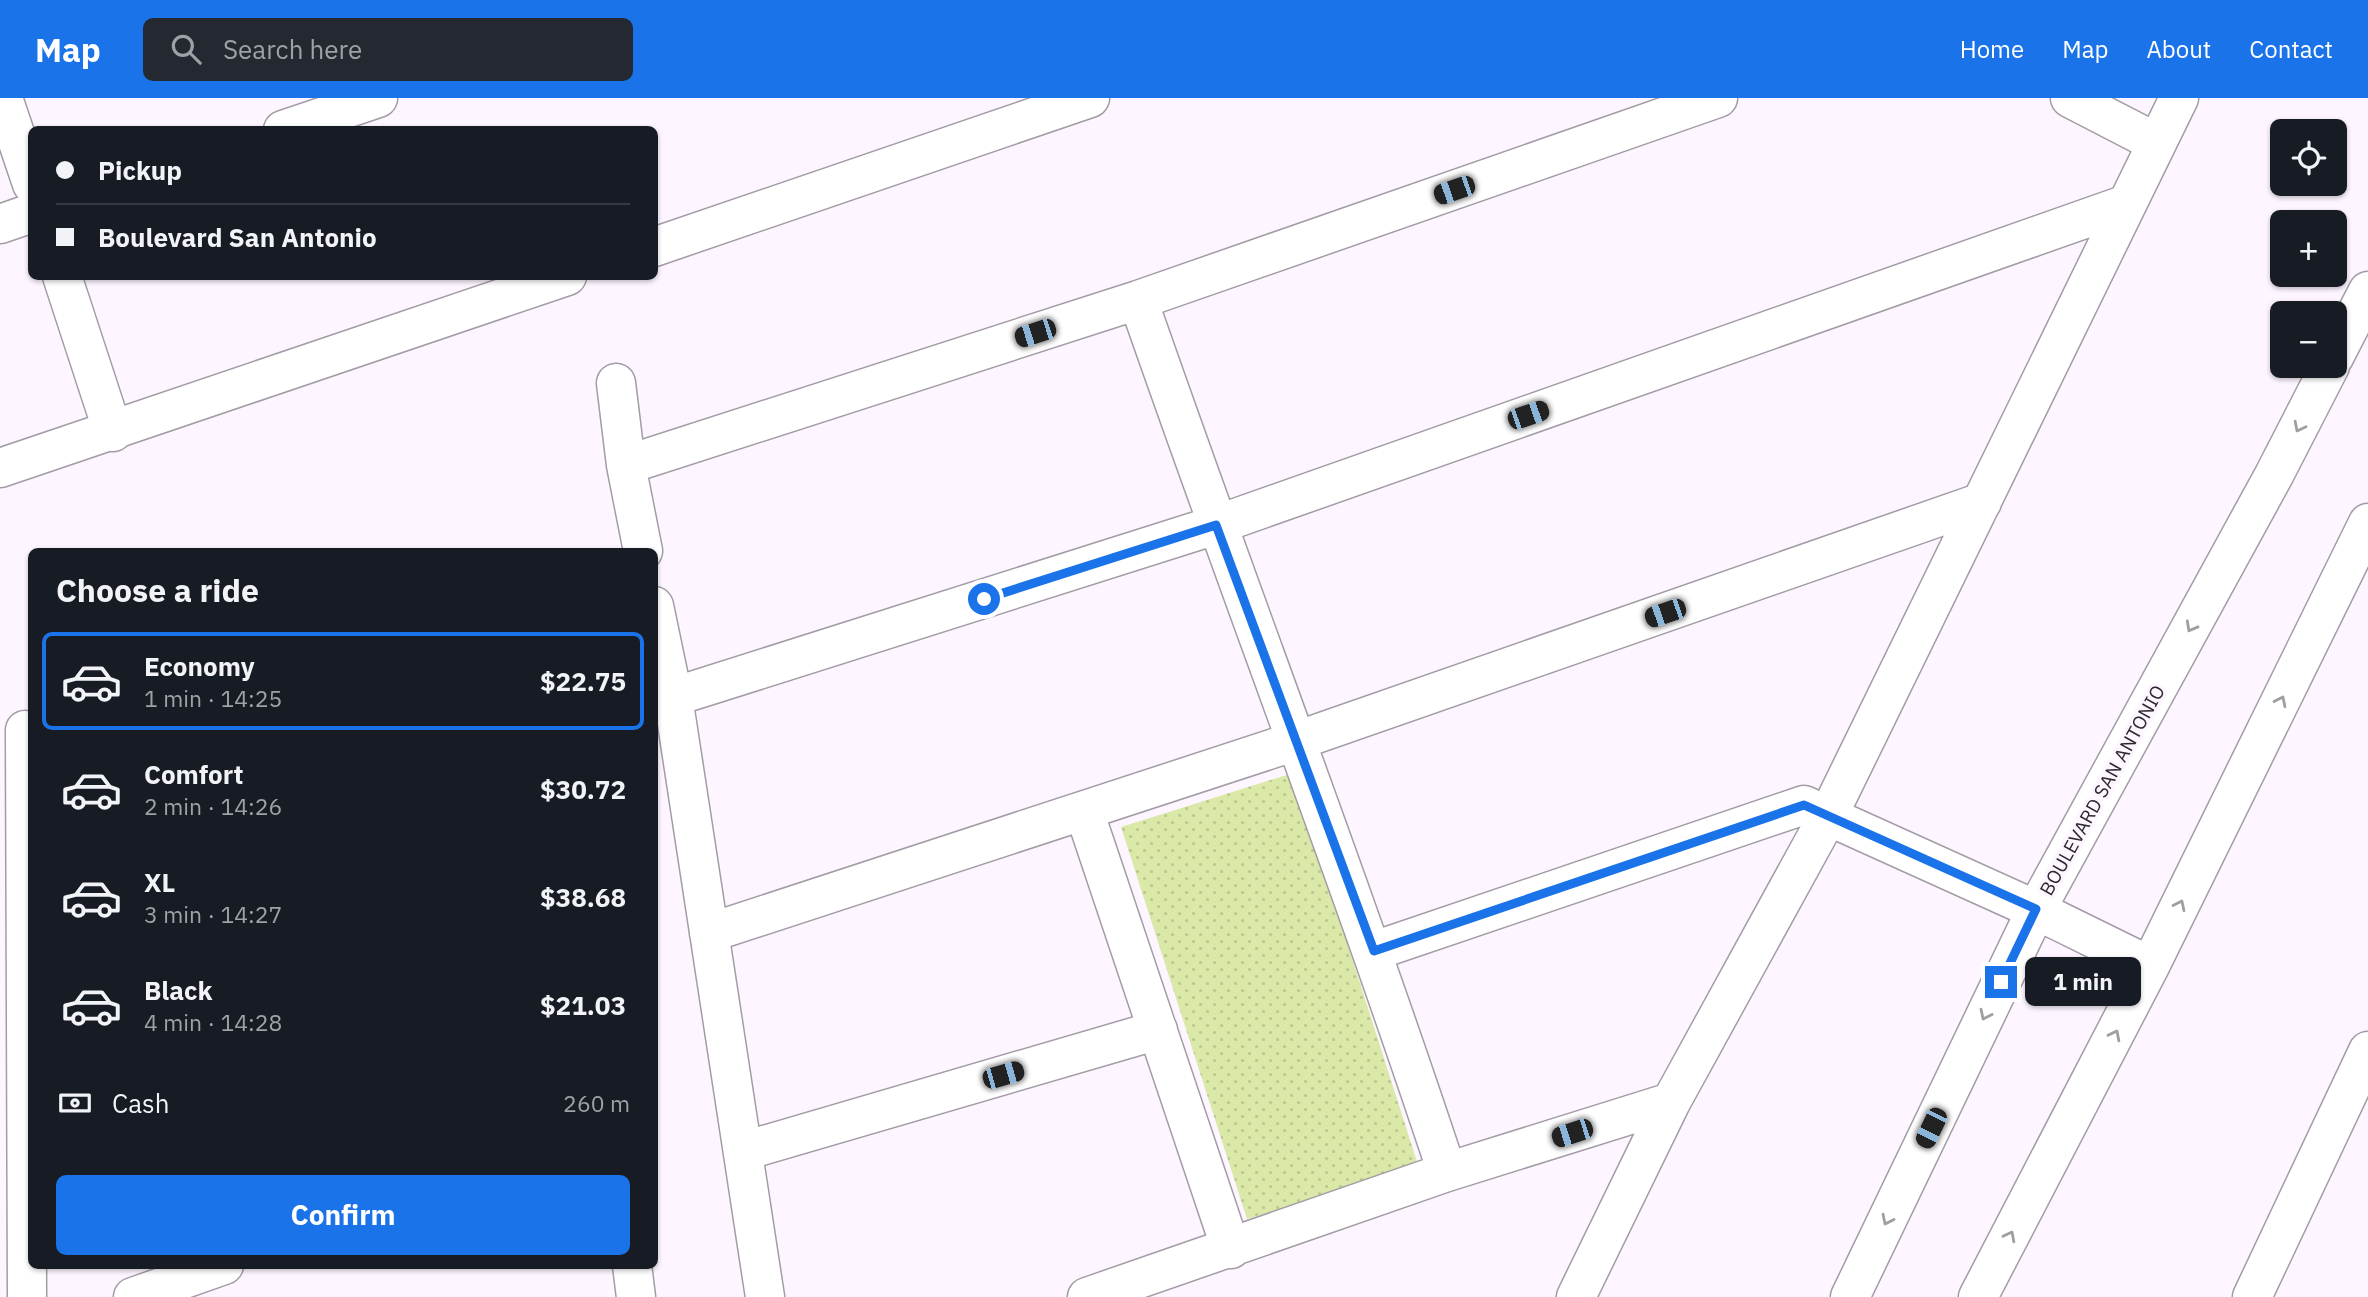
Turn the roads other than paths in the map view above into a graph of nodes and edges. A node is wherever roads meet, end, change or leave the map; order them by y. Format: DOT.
graph roads {
  1 [pos="3,98"];
  2 [pos="378,98"];
  3 [pos="1090,98"];
  4 [pos="1718,98"];
  5 [pos="2070,98"];
  6 [pos="2179,98"];
  7 [pos="295,126"];
  8 [pos="2157,143"];
  9 [pos="28,172"];
  10 [pos="2124,205"];
  11 [pos="28,214"];
  12 [pos="0,224"];
  13 [pos="658,246"];
  14 [pos="63,280"];
  15 [pos="555,280"];
  16 [pos="2368,291"];
  17 [pos="1138,300"];
  18 [pos="2347,332"];
  19 [pos="2324,378"];
  20 [pos="616,383"];
  21 [pos="113,432"];
  22 [pos="626,465"];
  23 [pos="0,468"];
  24 [pos="1982,502"];
  25 [pos="2368,523"];
  26 [pos="1216,525"];
  27 [pos="642,548"];
  28 [pos="658,625"];
  29 [pos="673,697"];
  30 [pos="19,732"];
  31 [pos="1296,741"];
  32 [pos="1084,811"];
  33 [pos="1828,816"];
  34 [pos="2036,909"];
  35 [pos="709,933"];
  36 [pos="1374,951"];
  37 [pos="2150,966"];
  38 [pos="20,1022"];
  39 [pos="1158,1030"];
  40 [pos="2368,1051"];
  41 [pos="1671,1102"];
  42 [pos="2354,1114"];
  43 [pos="744,1151"];
  44 [pos="1447,1172"];
  45 [pos="1231,1250"];
  46 [pos="213,1269"];
  47 [pos="632,1269"];
  48 [pos="27,1297"];
  49 [pos="133,1297"];
  50 [pos="636,1297"];
  51 [pos="765,1297"];
  52 [pos="1087,1297"];
  53 [pos="1576,1297"];
  54 [pos="1850,1297"];
  55 [pos="1978,1297"];
  56 [pos="2252,1297"];
  1 -- 9 [label="street"];
  2 -- 7 [label="street"];
  3 -- 13 [label="street"];
  4 -- 17 [label="street"];
  5 -- 8 [label="street"];
  6 -- 8 [label="street"];
  8 -- 10 [label="street"];
  10 -- 24 [label="street"];
  10 -- 26 [label="street"];
  11 -- 12 [label="street"];
  14 -- 21 [label="street"];
  15 -- 21 [label="street"];
  16 -- 18 [label="street"];
  17 -- 22 [label="street"];
  17 -- 26 [label="street"];
  19 -- 34 [label="street, BOULEVARD SAN ANTONIO, one-way"];
  20 -- 22 [label="street"];
  21 -- 23 [label="street"];
  22 -- 27 [label="street"];
  24 -- 31 [label="street"];
  24 -- 33 [label="street"];
  37 -- 25 [label="street, one-way"];
  26 -- 29 [label="street"];
  26 -- 31 [label="street"];
  28 -- 29 [label="street"];
  29 -- 35 [label="street"];
  30 -- 38 [label="street"];
  31 -- 32 [label="street"];
  31 -- 36 [label="street"];
  32 -- 35 [label="street"];
  32 -- 39 [label="street"];
  33 -- 34 [label="street"];
  33 -- 36 [label="street"];
  33 -- 41 [label="street"];
  34 -- 37 [label="street"];
  34 -- 54 [label="street, BOULEVARD SAN ANTONIO, one-way"];
  35 -- 43 [label="street"];
  36 -- 44 [label="street"];
  55 -- 37 [label="street, one-way"];
  38 -- 48 [label="street"];
  39 -- 43 [label="street"];
  39 -- 45 [label="street"];
  40 -- 42 [label="street"];
  41 -- 44 [label="street"];
  41 -- 53 [label="street"];
  42 -- 56 [label="street"];
  43 -- 51 [label="street"];
  44 -- 45 [label="street"];
  45 -- 52 [label="street"];
  46 -- 49 [label="street"];
  47 -- 50 [label="street"];
}
